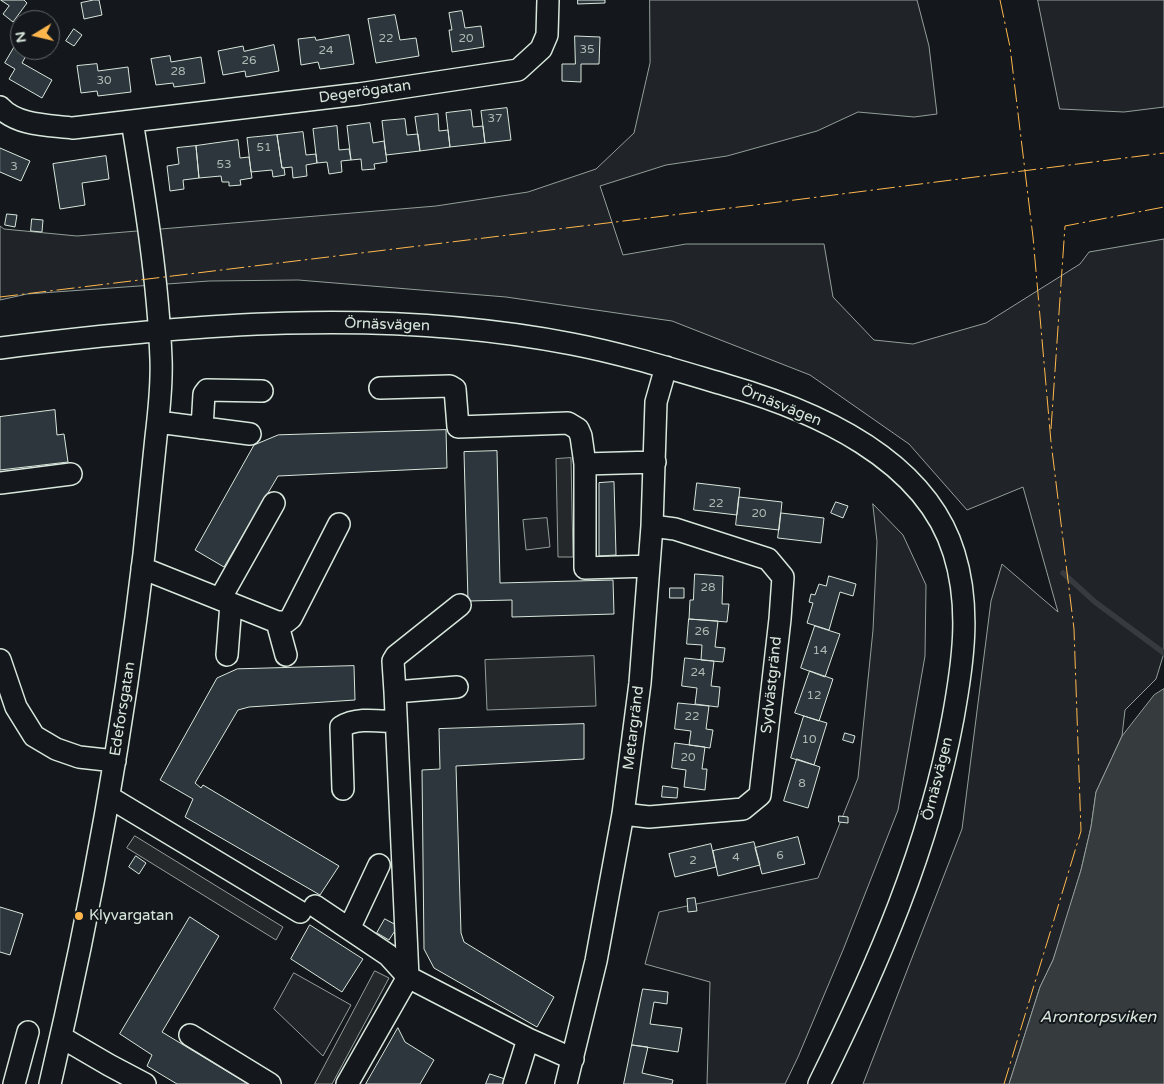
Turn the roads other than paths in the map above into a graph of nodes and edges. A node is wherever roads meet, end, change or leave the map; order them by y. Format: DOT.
graph roads {
  1 [pos="548,0"];
  2 [pos="0,107"];
  3 [pos="132,121"];
  4 [pos="159,330"];
  5 [pos="0,348"];
  6 [pos="666,367"];
  7 [pos="380,388"];
  8 [pos="262,391"];
  9 [pos="158,422"];
  10 [pos="202,428"];
  11 [pos="250,434"];
  12 [pos="654,462"];
  13 [pos="586,464"];
  14 [pos="71,474"];
  15 [pos="0,483"];
  16 [pos="274,503"];
  17 [pos="340,524"];
  18 [pos="652,526"];
  19 [pos="649,566"];
  20 [pos="142,568"];
  21 [pos="226,601"];
  22 [pos="460,605"];
  23 [pos="277,622"];
  24 [pos="227,655"];
  25 [pos="286,656"];
  26 [pos="0,660"];
  27 [pos="458,687"];
  28 [pos="395,692"];
  29 [pos="396,722"];
  30 [pos="115,761"];
  31 [pos="343,789"];
  32 [pos="109,797"];
  33 [pos="623,814"];
  34 [pos="379,864"];
  35 [pos="348,929"];
  36 [pos="408,977"];
  37 [pos="28,1032"];
  38 [pos="190,1035"];
  39 [pos="61,1037"];
  40 [pos="528,1040"];
  41 [pos="573,1059"];
  42 [pos="14,1084"];
  43 [pos="50,1084"];
  44 [pos="145,1084"];
  45 [pos="270,1084"];
  46 [pos="347,1084"];
  47 [pos="514,1084"];
  48 [pos="566,1084"];
  49 [pos="819,1084"];
  1 -- 3 [label="street, Degerögatan"];
  2 -- 3 [label="street, Degerögatan"];
  3 -- 4 [label="street"];
  4 -- 5 [label="street, Örnäsvägen"];
  4 -- 6 [label="street, Örnäsvägen"];
  4 -- 9 [label="street, Edeforsgatan"];
  6 -- 12 [label="street, Metargränd"];
  6 -- 49 [label="street, Örnäsvägen"];
  7 -- 13 [label="street"];
  8 -- 10 [label="street"];
  9 -- 10 [label="street"];
  9 -- 20 [label="street, Edeforsgatan"];
  10 -- 11 [label="street"];
  12 -- 13 [label="street"];
  12 -- 18 [label="street, Metargränd"];
  13 -- 19 [label="street"];
  14 -- 15 [label="street"];
  16 -- 21 [label="street"];
  17 -- 23 [label="street"];
  18 -- 19 [label="street, Metargränd"];
  18 -- 33 [label="street, Sydvästgränd"];
  19 -- 33 [label="street, Metargränd"];
  20 -- 21 [label="street"];
  20 -- 30 [label="street, Edeforsgatan"];
  21 -- 23 [label="street"];
  21 -- 24 [label="street"];
  22 -- 28 [label="street"];
  23 -- 25 [label="street"];
  26 -- 30 [label="street"];
  27 -- 28 [label="street"];
  28 -- 29 [label="street"];
  29 -- 31 [label="street"];
  29 -- 36 [label="street"];
  30 -- 32 [label="street, Edeforsgatan"];
  32 -- 35 [label="street"];
  32 -- 39 [label="street, Edeforsgatan"];
  33 -- 41 [label="street, Metargränd"];
  34 -- 35 [label="street"];
  35 -- 36 [label="street"];
  36 -- 40 [label="street"];
  36 -- 46 [label="street"];
  37 -- 42 [label="street"];
  38 -- 45 [label="street"];
  39 -- 43 [label="street, Edeforsgatan"];
  39 -- 44 [label="street"];
  40 -- 41 [label="street"];
  40 -- 47 [label="street"];
  41 -- 48 [label="street, Metargränd"];
}
